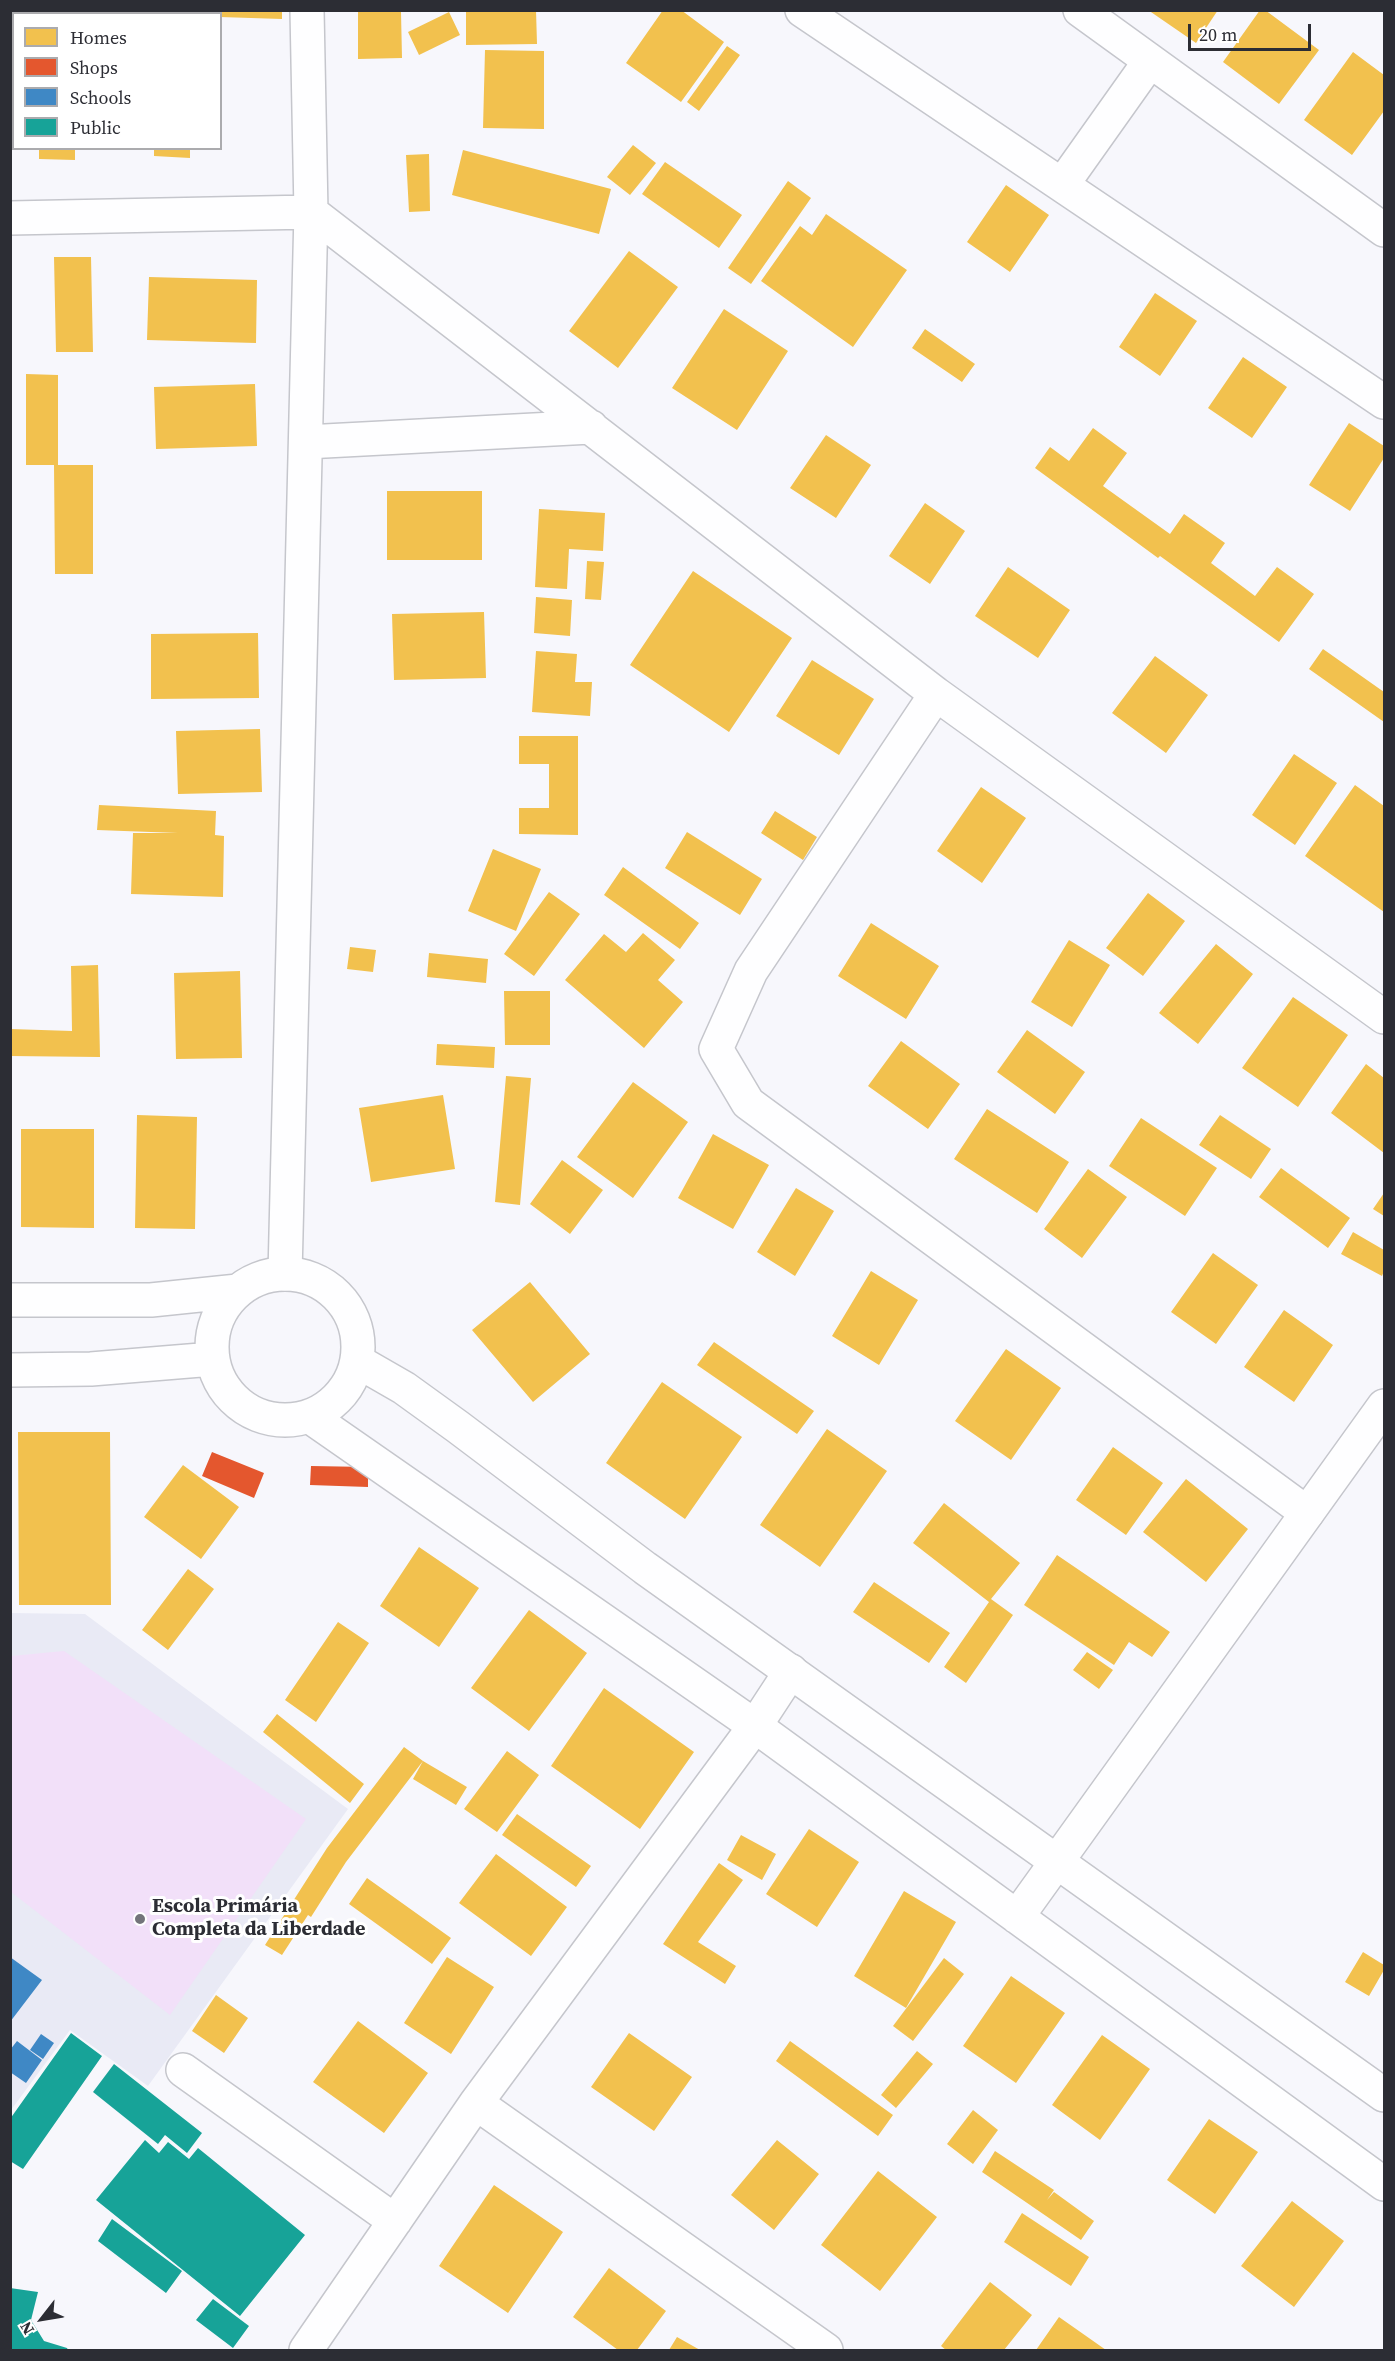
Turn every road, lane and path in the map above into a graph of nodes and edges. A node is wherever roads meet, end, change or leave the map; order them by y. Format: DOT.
graph roads {
  1 [pos="307,10"];
  2 [pos="1080,10"];
  3 [pos="809,12"];
  4 [pos="1150,61"];
  5 [pos="1062,185"];
  6 [pos="312,212"];
  7 [pos="10,218"];
  8 [pos="1384,230"];
  9 [pos="1382,395"];
  10 [pos="591,427"];
  11 [pos="306,442"];
  12 [pos="936,694"];
  13 [pos="1384,1017"];
  14 [pos="285,1274"];
  15 [pos="238,1291"];
  16 [pos="10,1300"];
  17 [pos="213,1359"];
  18 [pos="357,1361"];
  19 [pos="10,1370"];
  20 [pos="1384,1406"];
  21 [pos="309,1416"];
  22 [pos="1307,1513"];
  23 [pos="791,1671"];
  24 [pos="755,1726"];
  25 [pos="1056,1862"];
  26 [pos="1017,1917"];
  27 [pos="183,2070"];
  28 [pos="1384,2095"];
  29 [pos="476,2103"];
  30 [pos="1384,2184"];
  31 [pos="395,2221"];
  32 [pos="306,2350"];
  33 [pos="826,2350"];
  1 -- 6 [label="street"];
  2 -- 4 [label="street"];
  3 -- 5 [label="street"];
  4 -- 5 [label="street"];
  4 -- 8 [label="street"];
  5 -- 9 [label="street"];
  6 -- 7 [label="street"];
  6 -- 10 [label="street"];
  6 -- 11 [label="street"];
  10 -- 11 [label="street"];
  10 -- 12 [label="street"];
  11 -- 14 [label="street"];
  12 -- 13 [label="street"];
  12 -- 22 [label="street"];
  14 -- 15 [label="street"];
  14 -- 18 [label="street"];
  15 -- 16 [label="street"];
  15 -- 17 [label="street"];
  17 -- 19 [label="street"];
  17 -- 21 [label="street"];
  18 -- 21 [label="street"];
  18 -- 23 [label="street"];
  20 -- 22 [label="street"];
  21 -- 24 [label="street"];
  22 -- 25 [label="street"];
  23 -- 24 [label="street"];
  23 -- 25 [label="street"];
  24 -- 26 [label="street"];
  24 -- 29 [label="street"];
  25 -- 26 [label="street"];
  25 -- 28 [label="street"];
  26 -- 30 [label="street"];
  27 -- 31 [label="street"];
  29 -- 31 [label="street"];
  29 -- 33 [label="street"];
  31 -- 32 [label="street"];
}
